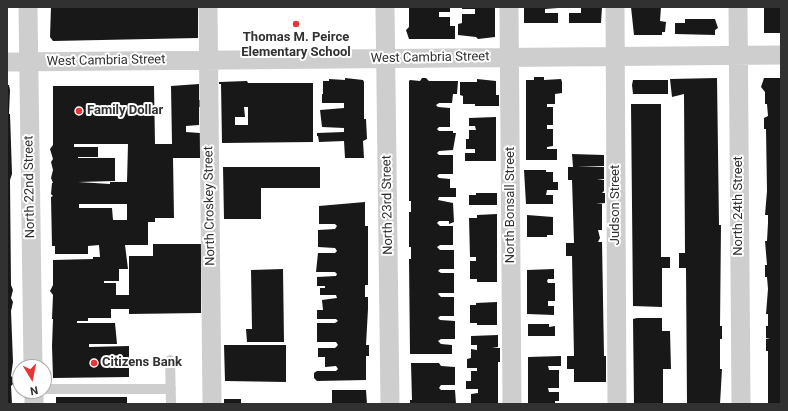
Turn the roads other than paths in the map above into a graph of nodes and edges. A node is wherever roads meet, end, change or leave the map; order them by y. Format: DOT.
graph roads {
  1 [pos="28,7"];
  2 [pos="208,7"];
  3 [pos="385,7"];
  4 [pos="509,7"];
  5 [pos="615,7"];
  6 [pos="738,7"];
  7 [pos="738,55"];
  8 [pos="781,55"];
  9 [pos="616,56"];
  10 [pos="510,57"];
  11 [pos="386,58"];
  12 [pos="208,60"];
  13 [pos="28,61"];
  14 [pos="7,62"];
  15 [pos="33,359"];
  16 [pos="170,360"];
  17 [pos="52,389"];
  18 [pos="170,389"];
  19 [pos="171,404"];
  20 [pos="212,404"];
  21 [pos="390,404"];
  22 [pos="512,404"];
  23 [pos="617,404"];
  24 [pos="741,404"];
  1 -- 13 [label="street, North 22nd Street"];
  2 -- 12 [label="street, North Croskey Street"];
  3 -- 11 [label="street, North 23rd Street"];
  4 -- 10 [label="street, North Bonsall Street"];
  5 -- 9 [label="street, Judson Street"];
  6 -- 7 [label="street, North 24th Street"];
  7 -- 8 [label="street, West Cambria Street"];
  7 -- 9 [label="street, West Cambria Street"];
  7 -- 24 [label="street, North 24th Street"];
  9 -- 10 [label="street, West Cambria Street"];
  9 -- 23 [label="street, Judson Street"];
  10 -- 11 [label="street, West Cambria Street"];
  10 -- 22 [label="street, North Bonsall Street"];
  11 -- 12 [label="street, West Cambria Street"];
  11 -- 21 [label="street, North 23rd Street"];
  12 -- 13 [label="street, West Cambria Street"];
  12 -- 20 [label="street, North Croskey Street"];
  13 -- 14 [label="street, West Cambria Street"];
  13 -- 15 [label="street, North 22nd Street"];
  16 -- 18 [label="lane"];
  17 -- 18 [label="lane"];
  18 -- 19 [label="lane"];
}
